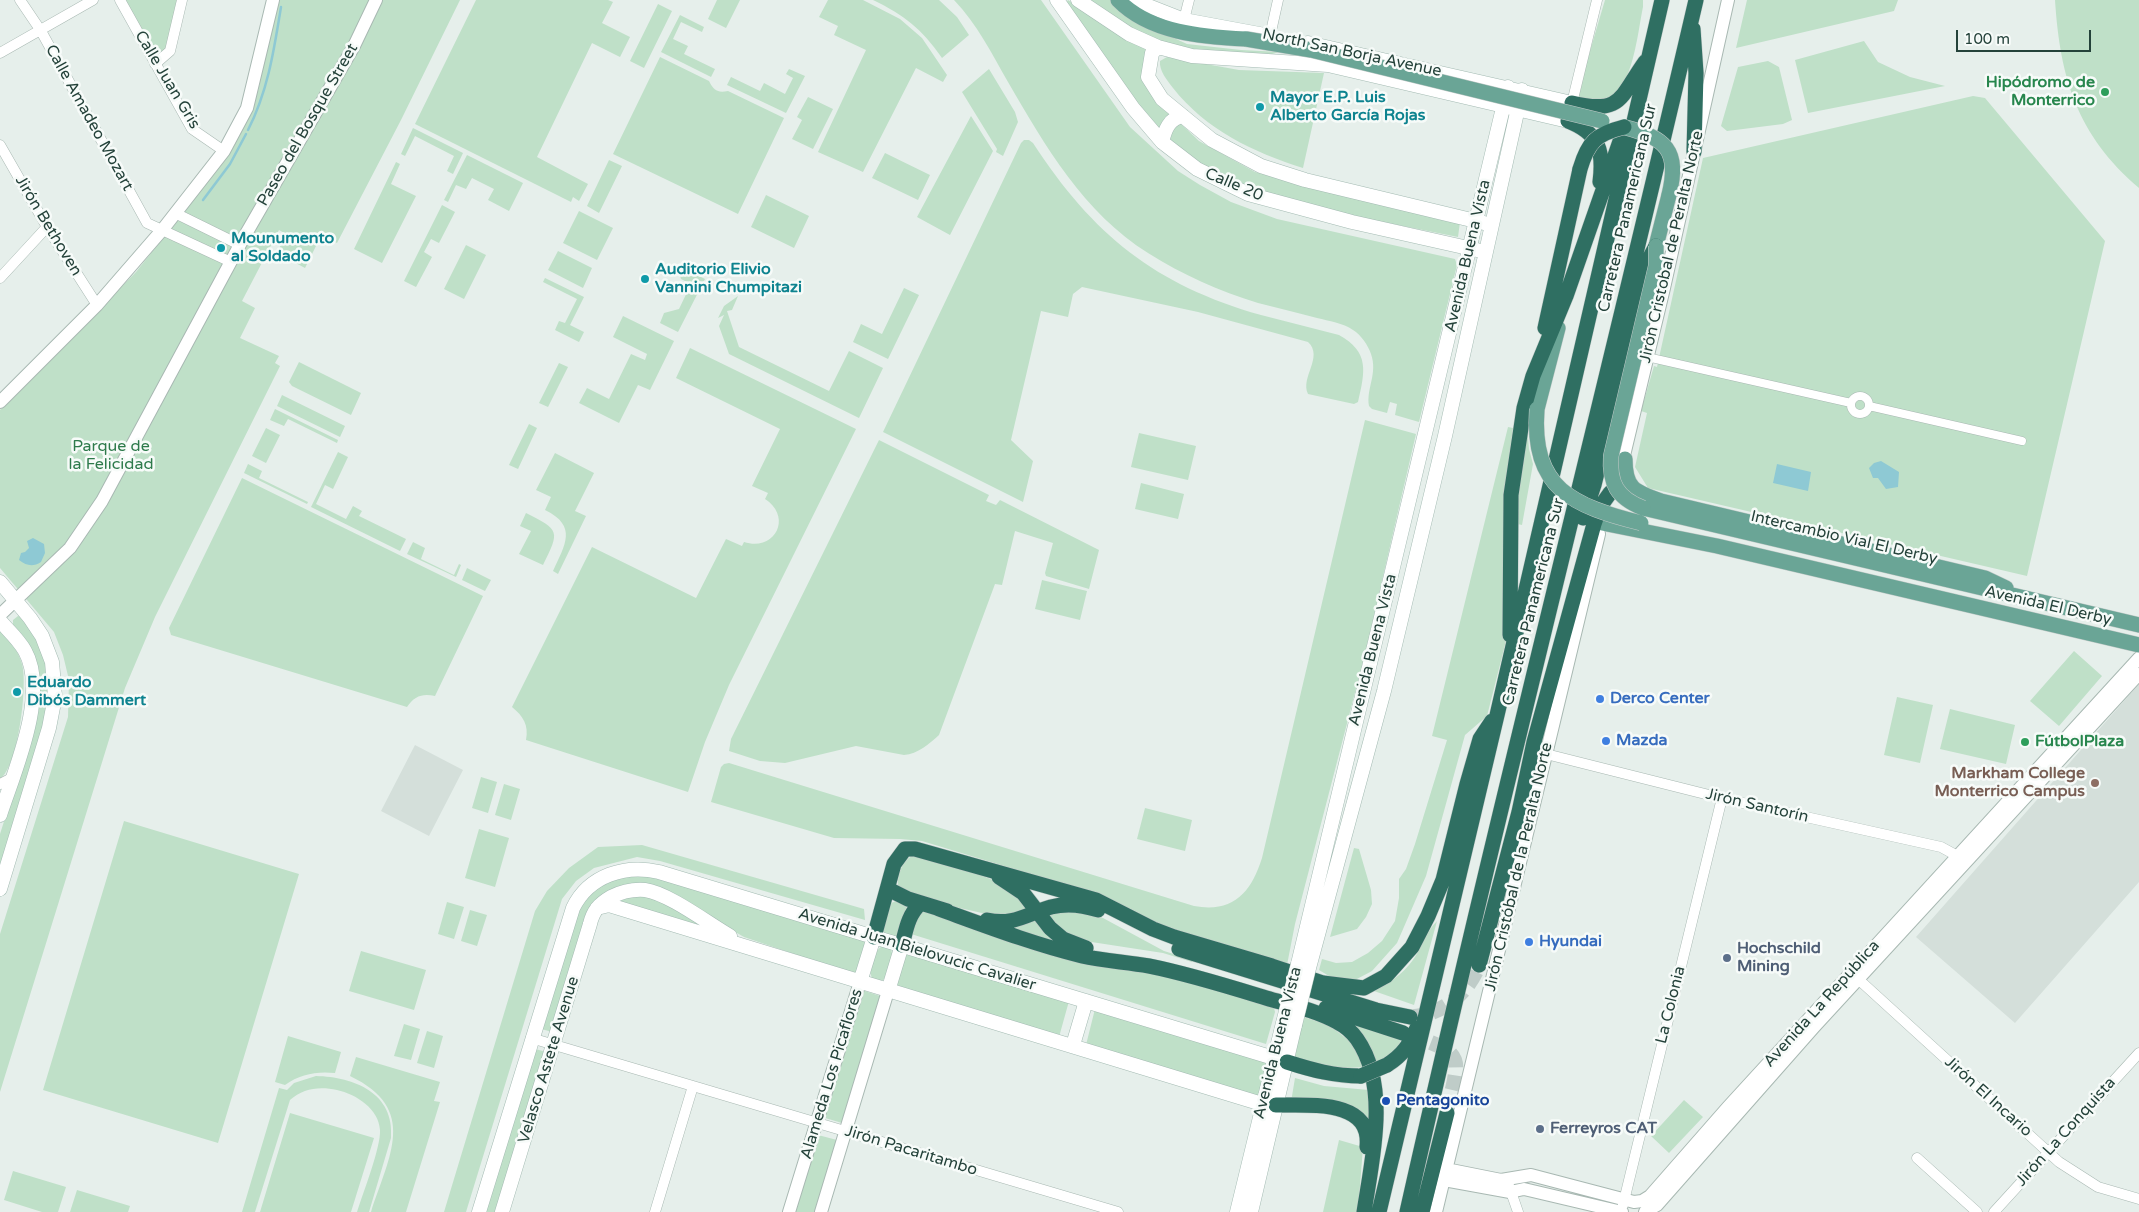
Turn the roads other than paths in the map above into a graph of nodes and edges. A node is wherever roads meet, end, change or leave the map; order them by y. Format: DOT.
graph roads {
  1 [pos="20,0"];
  2 [pos="93,0"];
  3 [pos="120,0"];
  4 [pos="182,0"];
  5 [pos="273,0"];
  6 [pos="376,0"];
  7 [pos="1057,0"];
  8 [pos="1078,0"];
  9 [pos="1118,0"];
  10 [pos="1133,0"];
  11 [pos="1189,0"];
  12 [pos="1278,0"];
  13 [pos="1597,0"];
  14 [pos="1662,0"];
  15 [pos="1696,0"];
  16 [pos="1728,0"];
  17 [pos="1692,15"];
  18 [pos="1184,20"];
  19 [pos="41,31"];
  20 [pos="1270,36"];
  21 [pos="1158,47"];
  22 [pos="0,53"];
  23 [pos="1650,56"];
  24 [pos="155,64"];
  25 [pos="1515,89"];
  26 [pos="1572,103"];
  27 [pos="1510,107"];
  28 [pos="1639,108"];
  29 [pos="1183,116"];
  30 [pos="1568,121"];
  31 [pos="1624,127"];
  32 [pos="1162,142"];
  33 [pos="0,145"];
  34 [pos="224,151"];
  35 [pos="1694,152"];
  36 [pos="1595,211"];
  37 [pos="175,213"];
  38 [pos="1476,222"];
  39 [pos="1493,226"];
  40 [pos="47,227"];
  41 [pos="163,229"];
  42 [pos="240,245"];
  43 [pos="1656,246"];
  44 [pos="1470,249"];
  45 [pos="1487,253"];
  46 [pos="231,262"];
  47 [pos="0,278"];
  48 [pos="1566,296"];
  49 [pos="97,305"];
  50 [pos="1647,356"];
  51 [pos="1538,364"];
  52 [pos="0,402"];
  53 [pos="1851,403"];
  54 [pos="1869,406"];
  55 [pos="2022,441"];
  56 [pos="1625,460"];
  57 [pos="1610,493"];
  58 [pos="1642,516"];
  59 [pos="1602,523"];
  60 [pos="1560,569"];
  61 [pos="0,582"];
  62 [pos="16,600"];
  63 [pos="1948,601"];
  64 [pos="2037,602"];
  65 [pos="0,615"];
  66 [pos="0,621"];
  67 [pos="2139,625"];
  68 [pos="2139,645"];
  69 [pos="1511,657"];
  70 [pos="2139,658"];
  71 [pos="2139,674"];
  72 [pos="1498,712"];
  73 [pos="1351,742"];
  74 [pos="1369,747"];
  75 [pos="1546,754"];
  76 [pos="6,781"];
  77 [pos="1722,798"];
  78 [pos="0,816"];
  79 [pos="944,856"];
  80 [pos="1962,859"];
  81 [pos="0,889"];
  82 [pos="888,889"];
  83 [pos="920,904"];
  84 [pos="596,908"];
  85 [pos="939,909"];
  86 [pos="1038,913"];
  87 [pos="567,922"];
  88 [pos="874,937"];
  89 [pos="902,945"];
  90 [pos="748,947"];
  91 [pos="1440,958"];
  92 [pos="1479,965"];
  93 [pos="1304,966"];
  94 [pos="1853,977"];
  95 [pos="860,982"];
  96 [pos="888,991"];
  97 [pos="1086,1001"];
  98 [pos="1410,1017"];
  99 [pos="1403,1033"];
  100 [pos="531,1038"];
  101 [pos="554,1045"];
  102 [pos="1073,1045"];
  103 [pos="2139,1053"];
  104 [pos="1280,1060"];
  105 [pos="693,1086"];
  106 [pos="1269,1104"];
  107 [pos="1447,1112"];
  108 [pos="817,1123"];
  109 [pos="846,1131"];
  110 [pos="2048,1152"];
  111 [pos="1917,1158"];
  112 [pos="1445,1175"];
  113 [pos="1509,1186"];
  114 [pos="2139,1200"];
  115 [pos="1622,1208"];
  116 [pos="1104,1210"];
  117 [pos="479,1212"];
  118 [pos="502,1212"];
  119 [pos="655,1212"];
  120 [pos="789,1212"];
  121 [pos="821,1212"];
  122 [pos="1118,1212"];
  123 [pos="1237,1212"];
  124 [pos="1251,1212"];
  125 [pos="1362,1212"];
  126 [pos="1379,1212"];
  127 [pos="1407,1212"];
  128 [pos="1422,1212"];
  129 [pos="1436,1212"];
  130 [pos="1518,1212"];
  131 [pos="1645,1212"];
  132 [pos="1977,1212"];
  133 [pos="1994,1212"];
  1 -- 19 [label="street, Calle Amadeo Mozart"];
  2 -- 19 [label="street"];
  3 -- 24 [label="street, Calle Juan Gris"];
  4 -- 24 [label="street"];
  5 -- 34 [label="street"];
  6 -- 42 [label="street, Paseo del Bosque Street"];
  7 -- 32 [label="main road, Calle 20"];
  8 -- 21 [label="main road"];
  9 -- 31 [label="main road, bridge"];
  10 -- 18 [label="main road, North San Borja Avenue"];
  11 -- 18 [label="street"];
  12 -- 20 [label="street"];
  13 -- 26 [label="street"];
  14 -- 23 [label="highway, Carretera Panamericana Sur"];
  15 -- 17 [label="highway, Carretera Panamericana Sur"];
  16 -- 35 [label="street, Jirón Cristobal de Peralta Norte"];
  17 -- 35 [label="highway"];
  17 -- 60 [label="highway, Carretera Panamericana Sur"];
  18 -- 20 [label="main road, North San Borja Avenue"];
  19 -- 22 [label="street"];
  19 -- 41 [label="street, Calle Amadeo Mozart"];
  20 -- 25 [label="main road, North San Borja Avenue"];
  21 -- 27 [label="main road"];
  21 -- 29 [label="main road, Calle 20"];
  23 -- 26 [label="highway"];
  23 -- 28 [label="highway, Carretera Panamericana Sur"];
  24 -- 34 [label="street, Calle Juan Gris"];
  25 -- 26 [label="main road, North San Borja Avenue"];
  25 -- 27 [label="main road, Avenida Buena Vista"];
  27 -- 30 [label="main road"];
  27 -- 38 [label="main road, Avenida Buena Vista"];
  27 -- 39 [label="main road, Avenida Buena Vista"];
  28 -- 36 [label="highway"];
  28 -- 69 [label="highway, Carretera Panamericana Sur"];
  29 -- 32 [label="main road"];
  29 -- 38 [label="main road, Calle 20"];
  30 -- 36 [label="highway"];
  31 -- 43 [label="main road, bridge"];
  31 -- 51 [label="highway, bridge"];
  32 -- 44 [label="main road, Calle 20"];
  33 -- 40 [label="street, Jirón Bethoven"];
  34 -- 37 [label="street"];
  35 -- 50 [label="street, Jirón Cristobal de Peralta Norte"];
  36 -- 48 [label="highway"];
  37 -- 41 [label="street"];
  37 -- 42 [label="street"];
  38 -- 39 [label="main road, Calle 20"];
  38 -- 44 [label="main road, Avenida Buena Vista"];
  39 -- 45 [label="main road, Avenida Buena Vista"];
  40 -- 47 [label="street"];
  40 -- 49 [label="street, Jirón Bethoven"];
  41 -- 46 [label="street, Calle Amadeo Mozart"];
  41 -- 49 [label="street"];
  42 -- 46 [label="street, Paseo del Bosque Street"];
  43 -- 58 [label="main road, bridge"];
  43 -- 60 [label="highway"];
  44 -- 45 [label="main road, Calle 20"];
  44 -- 73 [label="main road, Avenida Buena Vista"];
  45 -- 74 [label="main road, Avenida Buena Vista"];
  46 -- 62 [label="street, Paseo del Bosque Street"];
  48 -- 51 [label="highway"];
  48 -- 58 [label="main road, bridge"];
  49 -- 52 [label="street"];
  50 -- 53 [label="street"];
  50 -- 56 [label="street, Jirón Cristobal de Peralta Norte"];
  51 -- 69 [label="highway"];
  53 -- 54 [label="street"];
  53 -- 54 [label="street"];
  54 -- 55 [label="street"];
  56 -- 57 [label="street, Jirón Cristobal de Peralta Norte"];
  56 -- 64 [label="main road"];
  57 -- 59 [label="street, Jirón Cristóbal de la Peralta Norte"];
  57 -- 92 [label="highway"];
  58 -- 63 [label="main road"];
  58 -- 64 [label="main road, Intercambio Vial El Derby"];
  59 -- 63 [label="main road"];
  59 -- 75 [label="street, Jirón Cristóbal de la Peralta Norte"];
  60 -- 127 [label="highway, Carretera Panamericana Sur"];
  61 -- 62 [label="main road"];
  62 -- 65 [label="street, Paseo del Bosque Street"];
  62 -- 81 [label="main road"];
  63 -- 68 [label="main road, Avenida El Derby"];
  64 -- 67 [label="main road, Avenida El Derby"];
  66 -- 76 [label="main road"];
  69 -- 72 [label="highway, Carretera Panamericana Sur"];
  70 -- 80 [label="street, Avenida La República"];
  71 -- 80 [label="street, Avenida La República"];
  72 -- 79 [label="highway"];
  72 -- 91 [label="highway, Carretera Panamericana Sur"];
  73 -- 74 [label="main road"];
  73 -- 93 [label="main road, Avenida Buena Vista"];
  74 -- 93 [label="main road, Avenida Buena Vista"];
  75 -- 77 [label="street, Jirón Santorín"];
  75 -- 112 [label="street, Jirón Cristóbal de la Peralta Norte"];
  76 -- 78 [label="main road"];
  77 -- 80 [label="street, Jirón Santorín"];
  77 -- 115 [label="street, La Colonia"];
  79 -- 82 [label="highway"];
  79 -- 86 [label="highway"];
  80 -- 94 [label="street, Avenida La República"];
  82 -- 83 [label="highway"];
  82 -- 88 [label="highway"];
  83 -- 85 [label="highway"];
  83 -- 89 [label="highway"];
  84 -- 90 [label="main road"];
  84 -- 90 [label="main road"];
  84 -- 101 [label="main road, Velasco Astete Avenue"];
  85 -- 86 [label="highway"];
  85 -- 125 [label="highway"];
  86 -- 98 [label="highway"];
  86 -- 99 [label="highway"];
  87 -- 88 [label="main road, Avenida Juan Bielovucic Cavalier"];
  87 -- 100 [label="main road, Velasco Astete Avenue"];
  88 -- 89 [label="main road, Avenida Juan Bielovucic Cavalier"];
  88 -- 95 [label="main road, Alameda Los Picaflores"];
  89 -- 96 [label="main road, Alameda Los Picaflores"];
  89 -- 97 [label="main road, Avenida Juan Bielovucic Cavalier"];
  90 -- 95 [label="main road"];
  91 -- 104 [label="highway, bridge"];
  91 -- 126 [label="highway, Carretera Panamericana Sur"];
  93 -- 104 [label="main road, Avenida Buena Vista, bridge"];
  94 -- 110 [label="street, Jirón El Incario"];
  94 -- 115 [label="street, Avenida La República"];
  94 -- 131 [label="street, Avenida La República"];
  95 -- 96 [label="main road"];
  95 -- 108 [label="street, Alameda Los Picaflores"];
  96 -- 102 [label="main road"];
  96 -- 109 [label="street, Alameda Los Picaflores"];
  97 -- 102 [label="main road"];
  97 -- 104 [label="main road, Avenida Juan Bielovucic Cavalier"];
  100 -- 101 [label="street, Jirón Pacaritambo"];
  100 -- 117 [label="main road, Velasco Astete Avenue"];
  101 -- 105 [label="street, Jirón Pacaritambo"];
  101 -- 118 [label="main road, Velasco Astete Avenue"];
  102 -- 106 [label="main road"];
  103 -- 110 [label="street, Jirón La Conquista"];
  104 -- 106 [label="main road, Avenida Buena Vista"];
  105 -- 108 [label="street, Jirón Pacaritambo"];
  105 -- 119 [label="street"];
  106 -- 123 [label="main road, Avenida Buena Vista"];
  106 -- 124 [label="main road, Avenida Buena Vista"];
  106 -- 125 [label="highway"];
  107 -- 128 [label="highway"];
  108 -- 109 [label="street, Jirón Pacaritambo"];
  108 -- 120 [label="street, Alameda Los Picaflores"];
  109 -- 116 [label="street, Jirón Pacaritambo"];
  109 -- 121 [label="street, Alameda Los Picaflores"];
  110 -- 114 [label="street, Jirón El Incario"];
  110 -- 133 [label="street, Jirón La Conquista"];
  111 -- 132 [label="street"];
  112 -- 113 [label="street, Avenida La República"];
  112 -- 129 [label="street, Jirón Cristóbal de la Peralta Norte"];
  113 -- 115 [label="street, Avenida La República"];
  113 -- 130 [label="street"];
  116 -- 122 [label="street, Jirón Pacaritambo"];
}
